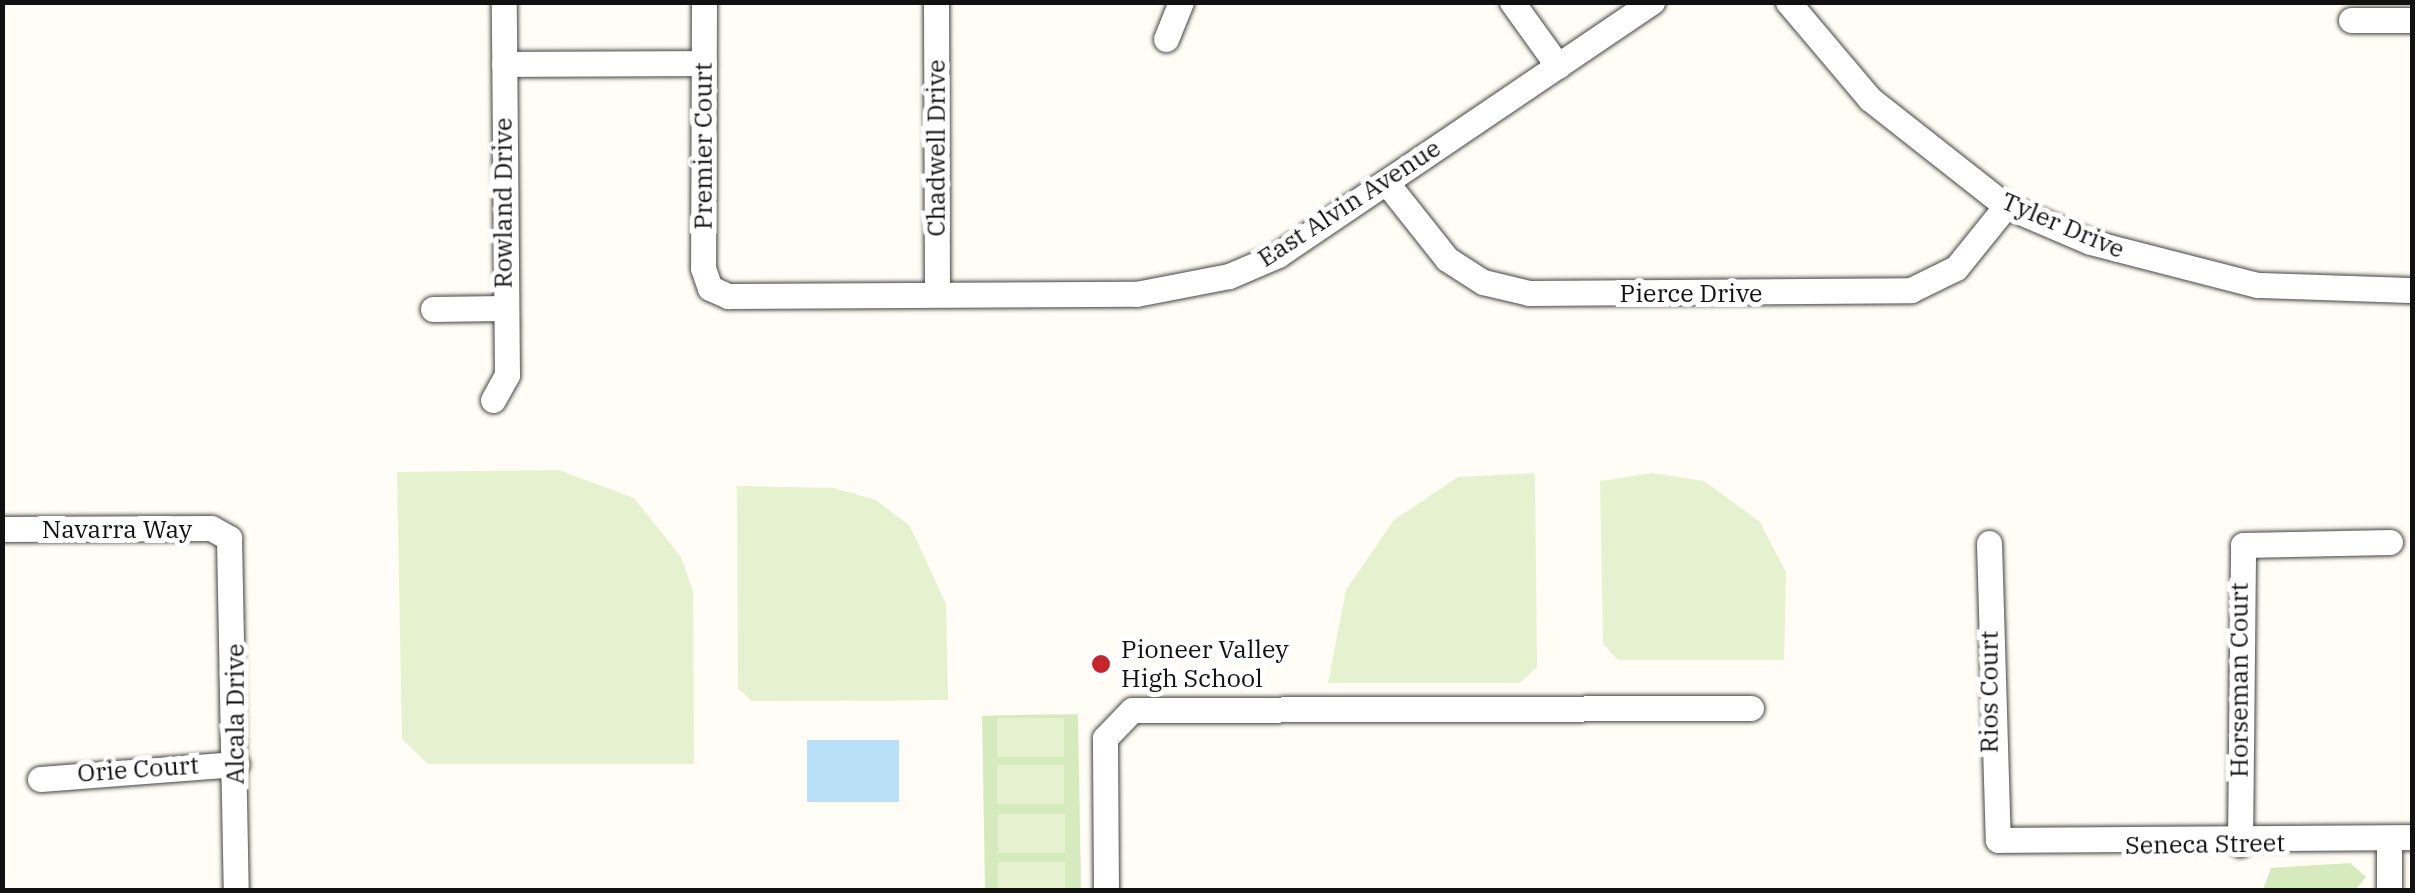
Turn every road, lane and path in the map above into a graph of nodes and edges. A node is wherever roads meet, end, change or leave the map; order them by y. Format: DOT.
graph roads {
  1 [pos="504,2"];
  2 [pos="704,2"];
  3 [pos="936,2"];
  4 [pos="1182,2"];
  5 [pos="1512,2"];
  6 [pos="1652,2"];
  7 [pos="1788,2"];
  8 [pos="2350,20"];
  9 [pos="2412,20"];
  10 [pos="1166,38"];
  11 [pos="704,63"];
  12 [pos="504,64"];
  13 [pos="1558,66"];
  14 [pos="1386,182"];
  15 [pos="2006,206"];
  16 [pos="710,288"];
  17 [pos="2412,290"];
  18 [pos="936,294"];
  19 [pos="503,308"];
  20 [pos="433,309"];
  21 [pos="493,400"];
  22 [pos="2,529"];
  23 [pos="229,538"];
  24 [pos="2390,542"];
  25 [pos="1988,543"];
  26 [pos="1751,708"];
  27 [pos="236,764"];
  28 [pos="40,779"];
  29 [pos="2401,838"];
  30 [pos="1998,840"];
  31 [pos="2240,844"];
  32 [pos="236,890"];
  33 [pos="1106,890"];
  34 [pos="2389,890"];
  1 -- 12 [label="street, Rowland Drive"];
  2 -- 11 [label="street, Premier Court"];
  3 -- 18 [label="street, Chadwell Drive"];
  4 -- 10 [label="street"];
  5 -- 13 [label="street"];
  6 -- 13 [label="street, East Alvin Avenue"];
  7 -- 15 [label="street, Tyler Drive"];
  8 -- 9 [label="street"];
  11 -- 12 [label="street"];
  11 -- 16 [label="street, Premier Court"];
  12 -- 19 [label="street, Rowland Drive"];
  13 -- 14 [label="street, East Alvin Avenue"];
  14 -- 15 [label="street, Pierce Drive"];
  14 -- 18 [label="street, East Alvin Avenue"];
  15 -- 17 [label="street, Tyler Drive"];
  16 -- 18 [label="street, East Alvin Avenue"];
  19 -- 20 [label="street"];
  19 -- 21 [label="street, Rowland Drive"];
  22 -- 23 [label="street, Navarra Way"];
  23 -- 27 [label="street, Alcala Drive"];
  24 -- 31 [label="street, Horseman Court"];
  25 -- 30 [label="street, Rios Court"];
  26 -- 33 [label="street"];
  27 -- 28 [label="street, Orie Court"];
  27 -- 32 [label="street, Alcala Drive"];
  29 -- 31 [label="street, Seneca Street"];
  29 -- 34 [label="street"];
  30 -- 31 [label="street, Seneca Street"];
}
